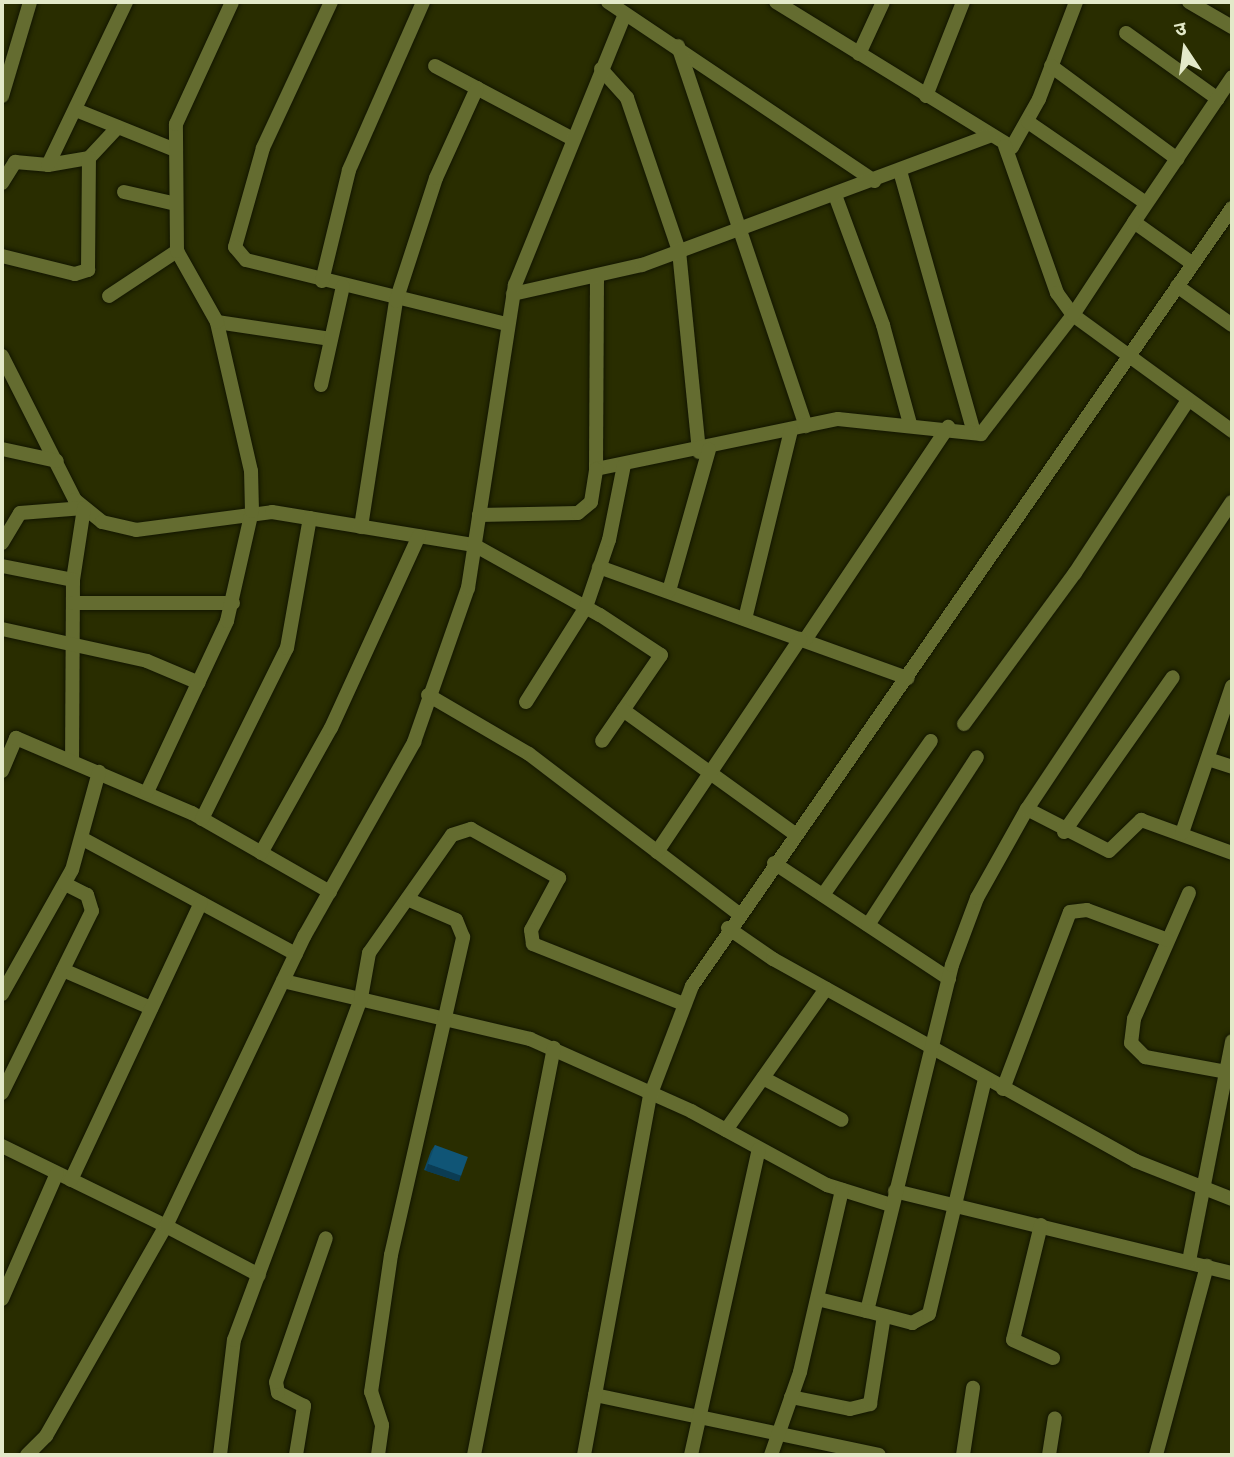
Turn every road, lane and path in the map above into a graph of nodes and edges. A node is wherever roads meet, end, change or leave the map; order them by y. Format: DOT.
graph roads {
  1 [pos="30,2"];
  2 [pos="126,2"];
  3 [pos="232,2"];
  4 [pos="331,2"];
  5 [pos="423,2"];
  6 [pos="608,2"];
  7 [pos="776,2"];
  8 [pos="883,2"];
  9 [pos="963,2"];
  10 [pos="1076,2"];
  11 [pos="1189,2"];
  12 [pos="797,8"];
  13 [pos="625,14"];
  14 [pos="1232,27"];
  15 [pos="1126,33"];
  16 [pos="678,46"];
  17 [pos="859,54"];
  18 [pos="435,66"];
  19 [pos="1051,66"];
  20 [pos="601,69"];
  21 [pos="1232,77"];
  22 [pos="477,89"];
  23 [pos="2,96"];
  24 [pos="926,96"];
  25 [pos="1218,99"];
  26 [pos="76,110"];
  27 [pos="1028,122"];
  28 [pos="118,127"];
  29 [pos="989,136"];
  30 [pos="573,139"];
  31 [pos="1005,146"];
  32 [pos="175,150"];
  33 [pos="89,158"];
  34 [pos="1177,159"];
  35 [pos="48,166"];
  36 [pos="900,172"];
  37 [pos="874,181"];
  38 [pos="2,183"];
  39 [pos="124,192"];
  40 [pos="835,195"];
  41 [pos="1146,203"];
  42 [pos="176,204"];
  43 [pos="1232,208"];
  44 [pos="1134,222"];
  45 [pos="740,229"];
  46 [pos="177,251"];
  47 [pos="679,251"];
  48 [pos="2,256"];
  49 [pos="1193,264"];
  50 [pos="597,278"];
  51 [pos="322,281"];
  52 [pos="343,286"];
  53 [pos="1177,286"];
  54 [pos="513,294"];
  55 [pos="109,296"];
  56 [pos="396,301"];
  57 [pos="1073,316"];
  58 [pos="217,322"];
  59 [pos="506,324"];
  60 [pos="1232,325"];
  61 [pos="331,339"];
  62 [pos="2,356"];
  63 [pos="1128,358"];
  64 [pos="321,385"];
  65 [pos="1187,402"];
  66 [pos="910,424"];
  67 [pos="806,426"];
  68 [pos="948,427"];
  69 [pos="791,430"];
  70 [pos="1232,431"];
  71 [pos="974,433"];
  72 [pos="2,449"];
  73 [pos="704,451"];
  74 [pos="57,461"];
  75 [pos="624,465"];
  76 [pos="596,469"];
  77 [pos="1232,502"];
  78 [pos="83,509"];
  79 [pos="252,512"];
  80 [pos="479,515"];
  81 [pos="310,518"];
  82 [pos="361,527"];
  83 [pos="419,536"];
  84 [pos="2,543"];
  85 [pos="474,545"];
  86 [pos="2,566"];
  87 [pos="600,567"];
  88 [pos="73,580"];
  89 [pos="669,591"];
  90 [pos="73,603"];
  91 [pos="233,603"];
  92 [pos="586,607"];
  93 [pos="745,618"];
  94 [pos="2,629"];
  95 [pos="802,640"];
  96 [pos="75,645"];
  97 [pos="1173,677"];
  98 [pos="908,678"];
  99 [pos="199,683"];
  100 [pos="1232,686"];
  101 [pos="428,695"];
  102 [pos="526,702"];
  103 [pos="623,709"];
  104 [pos="964,723"];
  105 [pos="9,736"];
  106 [pos="603,741"];
  107 [pos="931,741"];
  108 [pos="977,757"];
  109 [pos="1208,759"];
  110 [pos="72,761"];
  111 [pos="1232,766"];
  112 [pos="2,771"];
  113 [pos="99,772"];
  114 [pos="712,773"];
  115 [pos="147,792"];
  116 [pos="1027,809"];
  117 [pos="202,819"];
  118 [pos="1064,832"];
  119 [pos="1182,833"];
  120 [pos="795,834"];
  121 [pos="83,839"];
  122 [pos="657,852"];
  123 [pos="261,853"];
  124 [pos="1232,853"];
  125 [pos="774,863"];
  126 [pos="65,884"];
  127 [pos="330,892"];
  128 [pos="1189,892"];
  129 [pos="823,895"];
  130 [pos="407,898"];
  131 [pos="201,902"];
  132 [pos="738,913"];
  133 [pos="868,925"];
  134 [pos="728,928"];
  135 [pos="1168,940"];
  136 [pos="296,954"];
  137 [pos="63,970"];
  138 [pos="949,979"];
  139 [pos="283,981"];
  140 [pos="826,989"];
  141 [pos="2,994"];
  142 [pos="361,998"];
  143 [pos="684,1004"];
  144 [pos="151,1008"];
  145 [pos="444,1015"];
  146 [pos="1232,1041"];
  147 [pos="554,1048"];
  148 [pos="932,1048"];
  149 [pos="1229,1072"];
  150 [pos="763,1078"];
  151 [pos="985,1079"];
  152 [pos="1003,1089"];
  153 [pos="2,1093"];
  154 [pos="650,1096"];
  155 [pos="842,1120"];
  156 [pos="726,1130"];
  157 [pos="2,1146"];
  158 [pos="759,1149"];
  159 [pos="57,1172"];
  160 [pos="71,1180"];
  161 [pos="842,1190"];
  162 [pos="1204,1193"];
  163 [pos="893,1198"];
  164 [pos="1232,1199"];
  165 [pos="954,1205"];
  166 [pos="166,1226"];
  167 [pos="1041,1226"];
  168 [pos="326,1238"];
  169 [pos="1189,1261"];
  170 [pos="1207,1266"];
  171 [pos="1232,1273"];
  172 [pos="259,1275"];
  173 [pos="2,1299"];
  174 [pos="818,1299"];
  175 [pos="867,1311"];
  176 [pos="884,1316"];
  177 [pos="1053,1358"];
  178 [pos="973,1388"];
  179 [pos="595,1395"];
  180 [pos="791,1396"];
  181 [pos="700,1416"];
  182 [pos="1055,1418"];
  183 [pos="778,1434"];
  184 [pos="27,1455"];
  185 [pos="220,1455"];
  186 [pos="296,1455"];
  187 [pos="378,1455"];
  188 [pos="474,1455"];
  189 [pos="584,1455"];
  190 [pos="691,1455"];
  191 [pos="771,1455"];
  192 [pos="879,1455"];
  193 [pos="963,1455"];
  194 [pos="1049,1455"];
  195 [pos="1156,1455"];
  1 -- 23 [label="street"];
  2 -- 26 [label="street"];
  3 -- 32 [label="street"];
  4 -- 51 [label="street"];
  5 -- 51 [label="street"];
  6 -- 13 [label="street"];
  7 -- 12 [label="street"];
  8 -- 17 [label="street"];
  9 -- 24 [label="street"];
  10 -- 19 [label="street"];
  11 -- 14 [label="street"];
  12 -- 17 [label="street"];
  13 -- 16 [label="street"];
  13 -- 20 [label="street"];
  15 -- 25 [label="street"];
  16 -- 37 [label="street"];
  16 -- 45 [label="street"];
  17 -- 24 [label="street"];
  18 -- 22 [label="street"];
  19 -- 27 [label="street"];
  19 -- 34 [label="street"];
  20 -- 30 [label="street"];
  20 -- 47 [label="street"];
  21 -- 25 [label="street"];
  22 -- 30 [label="street"];
  22 -- 56 [label="street"];
  24 -- 29 [label="street"];
  25 -- 34 [label="street"];
  26 -- 28 [label="street"];
  26 -- 35 [label="street"];
  27 -- 31 [label="street"];
  27 -- 41 [label="street"];
  28 -- 32 [label="street"];
  28 -- 33 [label="street"];
  29 -- 31 [label="street"];
  29 -- 36 [label="street"];
  30 -- 54 [label="street"];
  31 -- 57 [label="street"];
  32 -- 42 [label="street"];
  33 -- 35 [label="street"];
  33 -- 48 [label="street"];
  34 -- 41 [label="street"];
  35 -- 38 [label="street"];
  36 -- 37 [label="street"];
  36 -- 71 [label="street"];
  37 -- 40 [label="street"];
  39 -- 42 [label="street"];
  40 -- 45 [label="street"];
  40 -- 66 [label="street"];
  41 -- 44 [label="street"];
  42 -- 46 [label="street"];
  43 -- 49 [label="street"];
  44 -- 49 [label="street"];
  44 -- 57 [label="street"];
  45 -- 47 [label="street"];
  45 -- 67 [label="street"];
  46 -- 55 [label="street"];
  46 -- 58 [label="street"];
  47 -- 50 [label="street"];
  47 -- 73 [label="street"];
  49 -- 53 [label="street"];
  50 -- 54 [label="street"];
  50 -- 76 [label="street"];
  51 -- 52 [label="street"];
  52 -- 56 [label="street"];
  52 -- 61 [label="street"];
  53 -- 60 [label="street"];
  53 -- 63 [label="street"];
  54 -- 59 [label="street"];
  56 -- 59 [label="street"];
  56 -- 82 [label="street"];
  57 -- 63 [label="street"];
  57 -- 71 [label="street"];
  58 -- 61 [label="street"];
  58 -- 79 [label="street"];
  59 -- 80 [label="street"];
  61 -- 64 [label="street"];
  62 -- 74 [label="street"];
  63 -- 65 [label="street"];
  63 -- 98 [label="street"];
  65 -- 70 [label="street"];
  65 -- 104 [label="street"];
  66 -- 67 [label="street"];
  66 -- 68 [label="street"];
  67 -- 69 [label="street"];
  68 -- 71 [label="street"];
  68 -- 95 [label="street"];
  69 -- 73 [label="street"];
  69 -- 93 [label="street"];
  72 -- 74 [label="street"];
  73 -- 75 [label="street"];
  73 -- 89 [label="street"];
  74 -- 78 [label="street"];
  75 -- 76 [label="street"];
  75 -- 87 [label="street"];
  76 -- 80 [label="street"];
  77 -- 116 [label="street"];
  78 -- 79 [label="street"];
  78 -- 84 [label="street"];
  78 -- 88 [label="street"];
  79 -- 81 [label="street"];
  79 -- 91 [label="street"];
  80 -- 85 [label="street"];
  81 -- 82 [label="street"];
  81 -- 117 [label="street"];
  82 -- 83 [label="street"];
  83 -- 85 [label="street"];
  83 -- 123 [label="street"];
  85 -- 92 [label="street"];
  85 -- 101 [label="street"];
  86 -- 88 [label="street"];
  87 -- 89 [label="street"];
  87 -- 92 [label="street"];
  88 -- 90 [label="street"];
  89 -- 93 [label="street"];
  90 -- 91 [label="street"];
  90 -- 96 [label="street"];
  91 -- 99 [label="street"];
  92 -- 102 [label="street"];
  92 -- 103 [label="street"];
  93 -- 95 [label="street"];
  94 -- 96 [label="street"];
  95 -- 98 [label="street"];
  95 -- 114 [label="street"];
  96 -- 99 [label="street"];
  96 -- 110 [label="street"];
  97 -- 118 [label="street"];
  98 -- 120 [label="street"];
  99 -- 115 [label="street"];
  100 -- 109 [label="street"];
  101 -- 122 [label="street"];
  101 -- 127 [label="street"];
  103 -- 106 [label="street"];
  103 -- 114 [label="street"];
  105 -- 110 [label="street"];
  105 -- 112 [label="street"];
  107 -- 129 [label="street"];
  108 -- 133 [label="street"];
  109 -- 111 [label="street"];
  109 -- 119 [label="street"];
  110 -- 113 [label="street"];
  113 -- 115 [label="street"];
  113 -- 121 [label="street"];
  114 -- 120 [label="street"];
  114 -- 122 [label="street"];
  115 -- 117 [label="street"];
  116 -- 118 [label="street"];
  116 -- 138 [label="street"];
  117 -- 123 [label="street"];
  118 -- 119 [label="street"];
  119 -- 124 [label="street"];
  120 -- 125 [label="street"];
  121 -- 126 [label="street"];
  121 -- 131 [label="street"];
  122 -- 132 [label="street"];
  123 -- 127 [label="street"];
  125 -- 129 [label="street"];
  125 -- 132 [label="street"];
  126 -- 137 [label="street"];
  126 -- 141 [label="street"];
  127 -- 136 [label="street"];
  128 -- 135 [label="street"];
  129 -- 133 [label="street"];
  130 -- 142 [label="street"];
  130 -- 143 [label="street"];
  130 -- 145 [label="street"];
  131 -- 136 [label="street"];
  131 -- 144 [label="street"];
  132 -- 134 [label="street"];
  133 -- 138 [label="street"];
  134 -- 140 [label="street"];
  134 -- 143 [label="street"];
  135 -- 149 [label="street"];
  135 -- 152 [label="street"];
  136 -- 139 [label="street"];
  137 -- 144 [label="street"];
  137 -- 153 [label="street"];
  138 -- 148 [label="street"];
  139 -- 142 [label="street"];
  139 -- 166 [label="street"];
  140 -- 148 [label="street"];
  140 -- 150 [label="street"];
  142 -- 145 [label="street"];
  142 -- 172 [label="street"];
  143 -- 154 [label="street"];
  144 -- 160 [label="street"];
  145 -- 147 [label="street"];
  145 -- 187 [label="street"];
  146 -- 149 [label="street"];
  147 -- 154 [label="street"];
  147 -- 188 [label="street"];
  148 -- 151 [label="street"];
  148 -- 163 [label="street"];
  149 -- 162 [label="street"];
  150 -- 155 [label="street"];
  150 -- 156 [label="street"];
  151 -- 152 [label="street"];
  151 -- 165 [label="street"];
  152 -- 162 [label="street"];
  154 -- 156 [label="street"];
  154 -- 179 [label="street"];
  156 -- 158 [label="street"];
  157 -- 159 [label="street"];
  158 -- 161 [label="street"];
  158 -- 181 [label="street"];
  159 -- 160 [label="street"];
  159 -- 173 [label="street"];
  160 -- 166 [label="street"];
  161 -- 163 [label="street"];
  161 -- 174 [label="street"];
  162 -- 164 [label="street"];
  162 -- 169 [label="street"];
  163 -- 165 [label="street"];
  163 -- 175 [label="street"];
  165 -- 167 [label="street"];
  165 -- 176 [label="street"];
  166 -- 172 [label="street"];
  166 -- 184 [label="street"];
  167 -- 169 [label="street"];
  167 -- 177 [label="street"];
  168 -- 186 [label="street"];
  169 -- 170 [label="street"];
  170 -- 171 [label="street"];
  170 -- 195 [label="street"];
  172 -- 185 [label="street"];
  174 -- 175 [label="street"];
  174 -- 180 [label="street"];
  175 -- 176 [label="street"];
  176 -- 180 [label="street"];
  178 -- 193 [label="street"];
  179 -- 181 [label="street"];
  179 -- 189 [label="street"];
  180 -- 183 [label="street"];
  181 -- 183 [label="street"];
  181 -- 190 [label="street"];
  182 -- 194 [label="street"];
  183 -- 191 [label="street"];
  183 -- 192 [label="street"];
}
